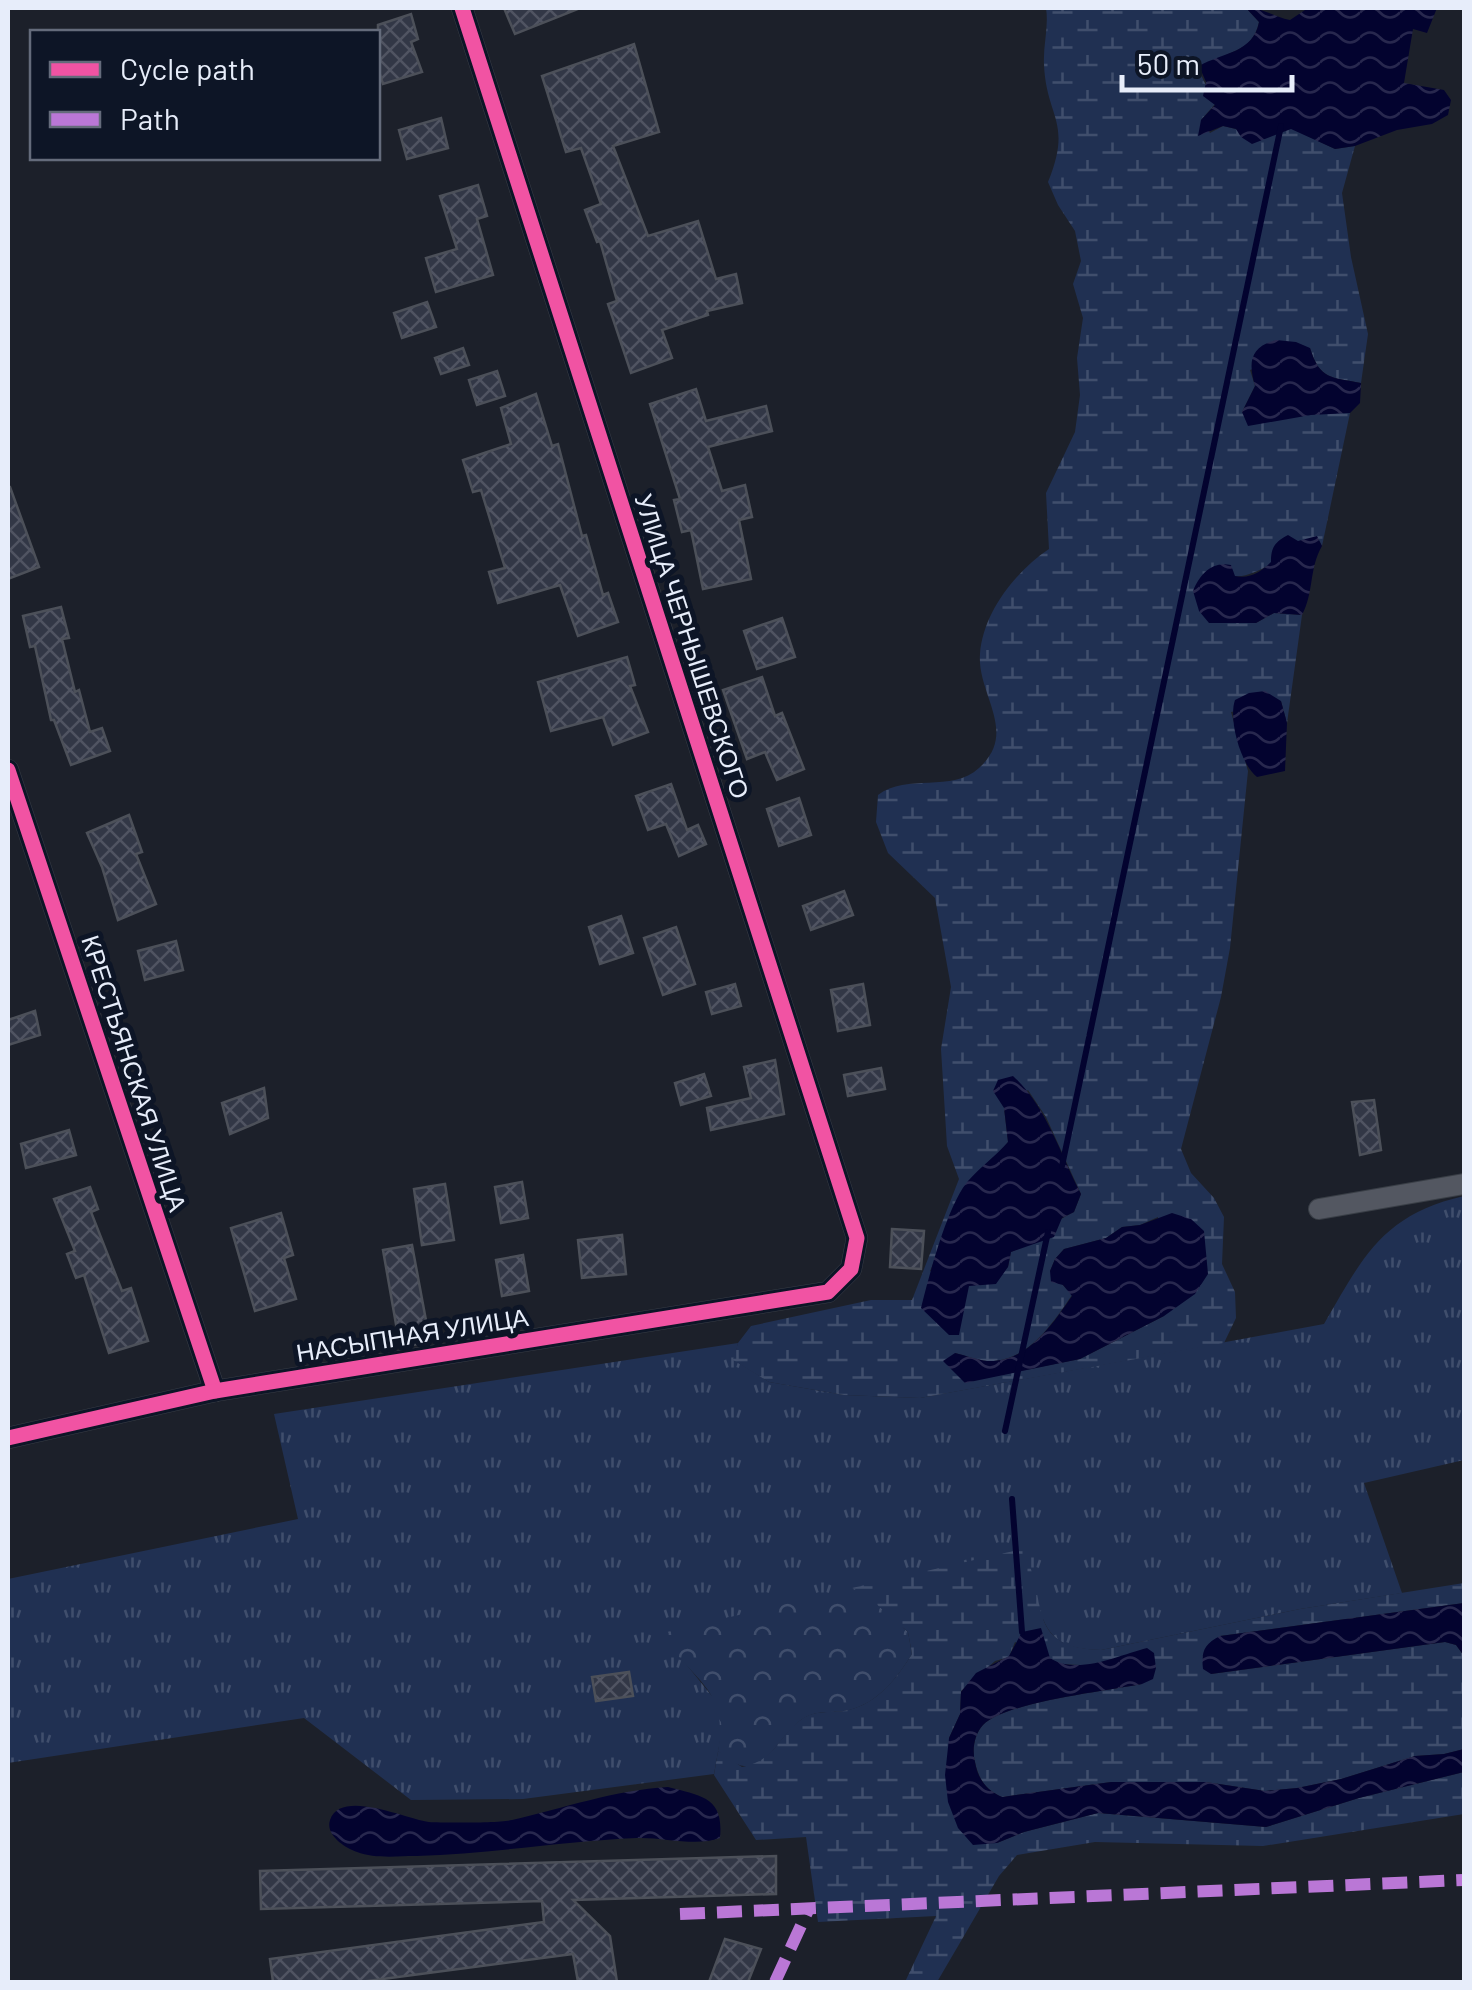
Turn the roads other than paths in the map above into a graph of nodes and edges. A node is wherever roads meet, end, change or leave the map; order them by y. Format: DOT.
graph roads {
  1 [pos="462,8"];
  2 [pos="8,770"];
  3 [pos="1464,1184"];
  4 [pos="1319,1209"];
  5 [pos="828,1292"];
  6 [pos="215,1391"];
  7 [pos="8,1438"];
  1 -- 5 [label="street, УЛИЦА ЧЕРНЫШЕВСКОГО"];
  2 -- 6 [label="street, КРЕСТЬЯНСКАЯ УЛИЦА"];
  3 -- 4 [label="street"];
  5 -- 6 [label="street, НАСЫПНАЯ УЛИЦА"];
  6 -- 7 [label="street, НАСЫПНАЯ УЛИЦА"];
}
